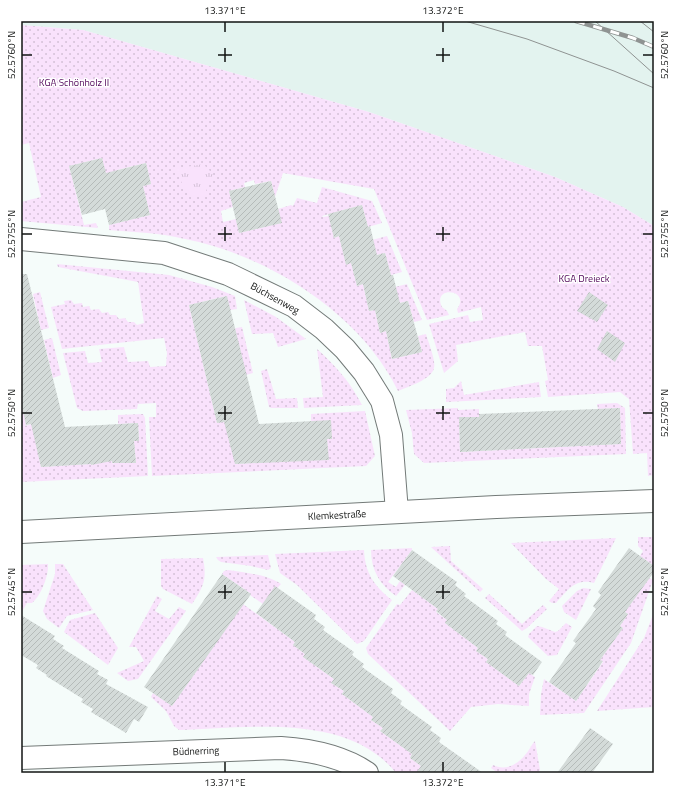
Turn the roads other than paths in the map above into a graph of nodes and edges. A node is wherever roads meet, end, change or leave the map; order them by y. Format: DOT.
graph roads {
  1 [pos="21,238"];
  2 [pos="654,501"];
  3 [pos="397,512"];
  4 [pos="21,532"];
  5 [pos="21,758"];
  6 [pos="367,773"];
  1 -- 3 [label="street, Büchsenweg"];
  2 -- 3 [label="street, Klemkestraße"];
  3 -- 4 [label="street, Klemkestraße"];
  5 -- 6 [label="street, Büdnerring"];
}
